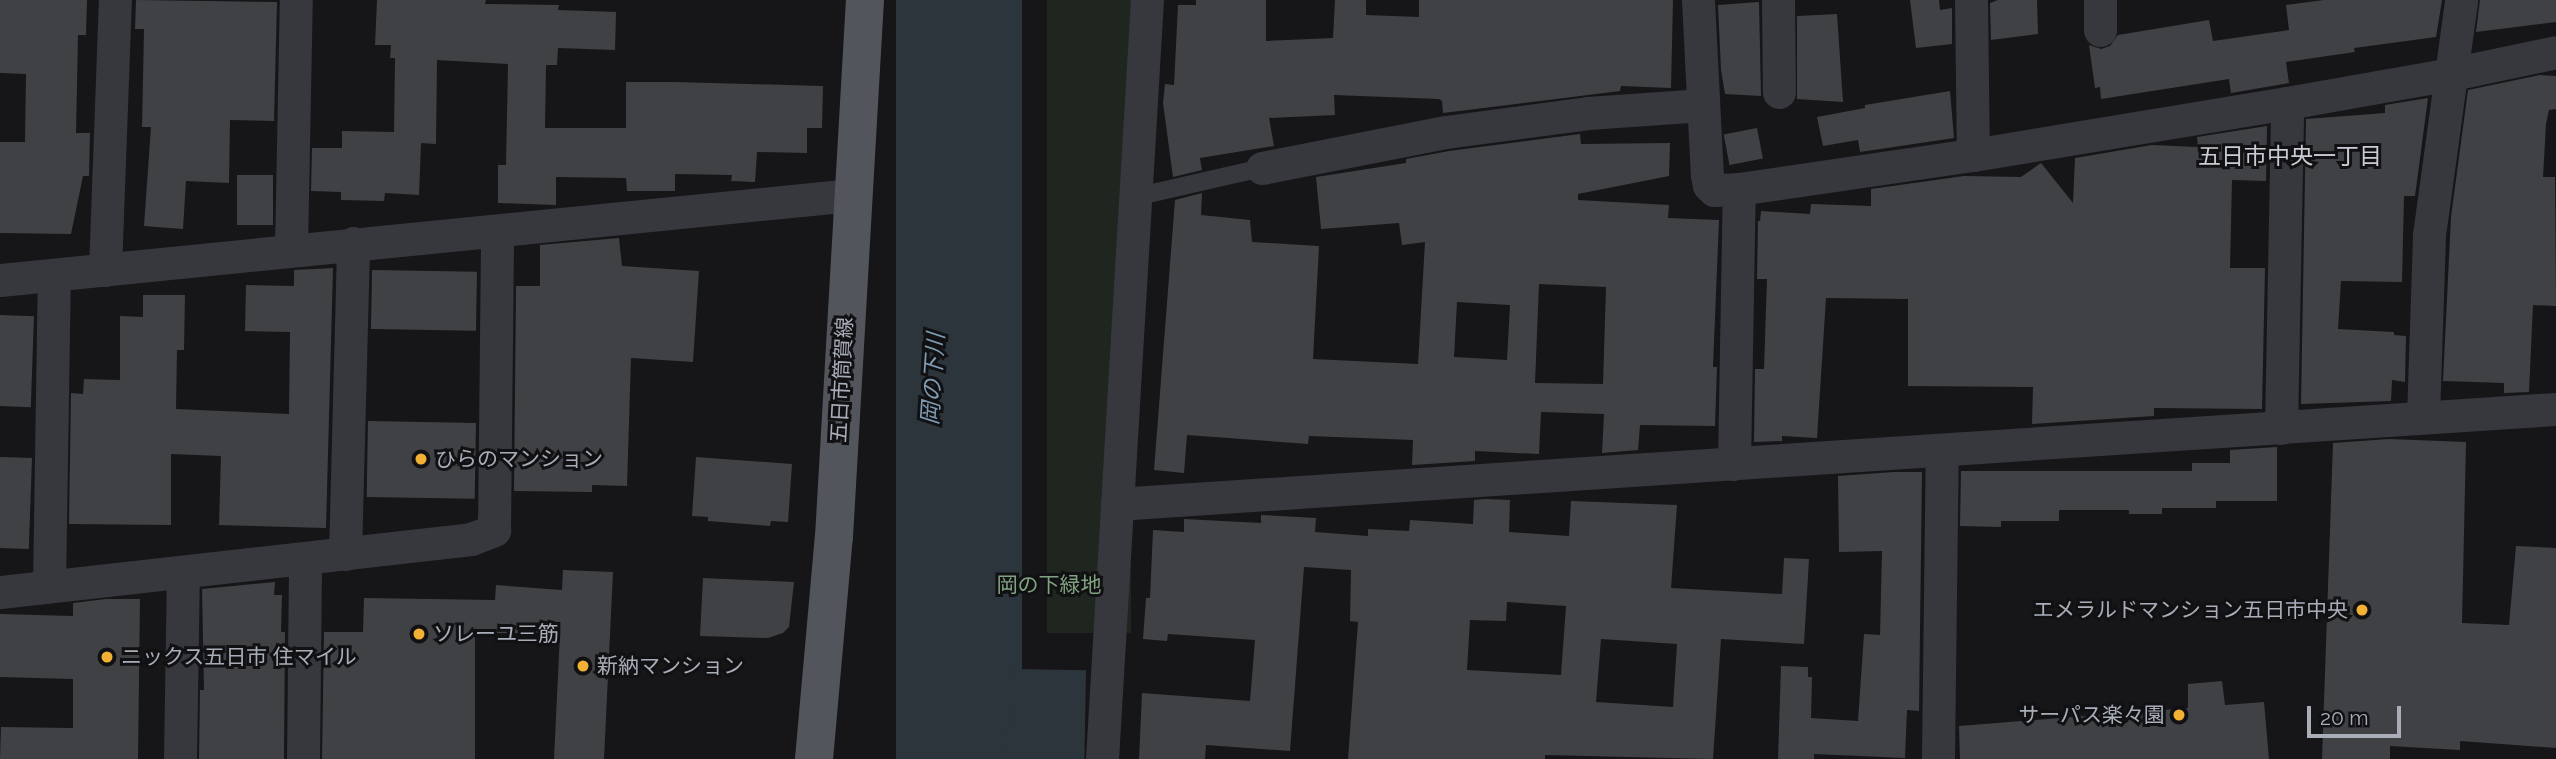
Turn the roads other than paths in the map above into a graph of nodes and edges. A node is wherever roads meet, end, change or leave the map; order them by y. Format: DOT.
graph roads {
  1 [pos="115,0"];
  2 [pos="296,0"];
  3 [pos="865,0"];
  4 [pos="1147,0"];
  5 [pos="1698,0"];
  6 [pos="1778,0"];
  7 [pos="1971,0"];
  8 [pos="2461,0"];
  9 [pos="2556,51"];
  10 [pos="2452,74"];
  11 [pos="1779,92"];
  12 [pos="2287,103"];
  13 [pos="1703,105"];
  14 [pos="1973,155"];
  15 [pos="1262,167"];
  16 [pos="1739,189"];
  17 [pos="852,195"];
  18 [pos="1135,197"];
  19 [pos="497,231"];
  20 [pos="353,243"];
  21 [pos="291,250"];
  22 [pos="105,270"];
  23 [pos="54,276"];
  24 [pos="0,280"];
  25 [pos="2556,409"];
  26 [pos="2423,417"];
  27 [pos="2281,428"];
  28 [pos="1942,450"];
  29 [pos="1734,464"];
  30 [pos="1117,504"];
  31 [pos="345,554"];
  32 [pos="305,559"];
  33 [pos="183,572"];
  34 [pos="49,586"];
  35 [pos="0,592"];
  36 [pos="180,759"];
  37 [pos="303,759"];
  38 [pos="814,759"];
  39 [pos="1102,759"];
  40 [pos="1938,759"];
  1 -- 22 [label="street"];
  2 -- 21 [label="street"];
  3 -- 17 [label="main road, 五日市筒賀線"];
  4 -- 18 [label="street"];
  5 -- 13 [label="street"];
  6 -- 11 [label="street"];
  7 -- 14 [label="street"];
  8 -- 10 [label="street"];
  9 -- 10 [label="street"];
  10 -- 12 [label="street"];
  10 -- 26 [label="street"];
  12 -- 14 [label="street"];
  12 -- 27 [label="street"];
  13 -- 15 [label="street"];
  13 -- 16 [label="street"];
  14 -- 16 [label="street"];
  15 -- 18 [label="lane"];
  16 -- 29 [label="street"];
  17 -- 19 [label="street"];
  17 -- 38 [label="main road, 五日市筒賀線"];
  18 -- 30 [label="street"];
  19 -- 20 [label="street"];
  19 -- 31 [label="street"];
  20 -- 21 [label="street"];
  20 -- 31 [label="street"];
  21 -- 22 [label="street"];
  22 -- 23 [label="street"];
  23 -- 24 [label="street"];
  23 -- 34 [label="street"];
  25 -- 26 [label="street"];
  26 -- 27 [label="street"];
  27 -- 28 [label="street"];
  28 -- 29 [label="street"];
  28 -- 40 [label="street"];
  29 -- 30 [label="street"];
  30 -- 39 [label="street"];
  31 -- 32 [label="street"];
  32 -- 33 [label="street"];
  32 -- 37 [label="street"];
  33 -- 34 [label="street"];
  33 -- 36 [label="street"];
  34 -- 35 [label="street"];
}
